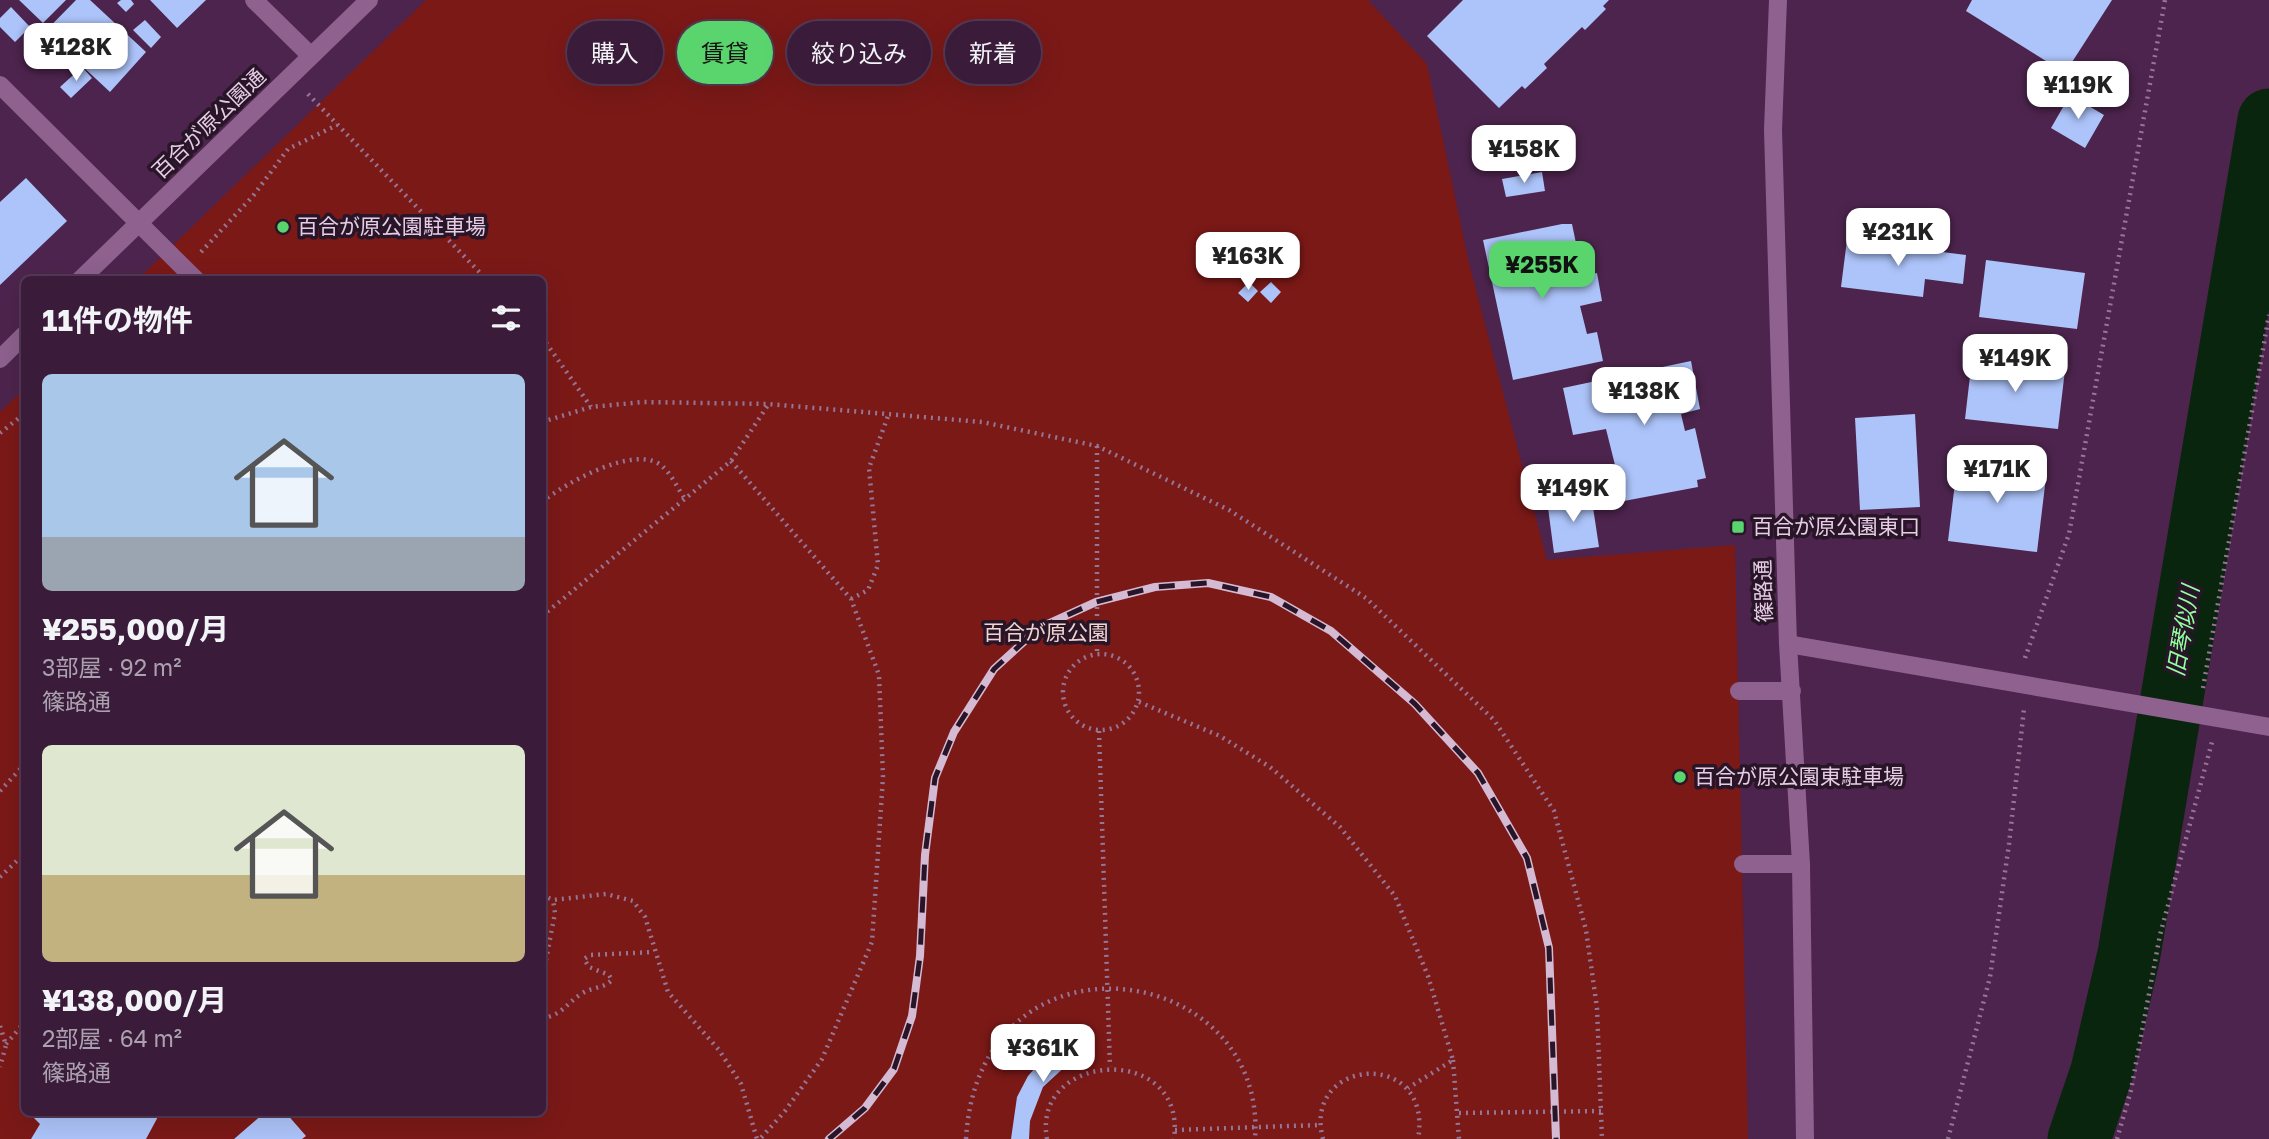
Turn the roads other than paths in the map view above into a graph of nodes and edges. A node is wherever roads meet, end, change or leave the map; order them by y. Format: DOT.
graph roads {
  1 [pos="254,0"];
  2 [pos="369,0"];
  3 [pos="1778,0"];
  4 [pos="311,56"];
  5 [pos="0,85"];
  6 [pos="139,222"];
  7 [pos="84,276"];
  8 [pos="192,276"];
  9 [pos="21,338"];
  10 [pos="0,359"];
  11 [pos="1788,644"];
  12 [pos="1739,691"];
  13 [pos="1792,691"];
  14 [pos="2269,727"];
  15 [pos="1743,864"];
  16 [pos="1801,864"];
  17 [pos="1805,1139"];
  1 -- 4 [label="street"];
  2 -- 4 [label="street, 百合が原公園通"];
  3 -- 11 [label="street, 篠路通"];
  4 -- 6 [label="street, 百合が原公園通"];
  5 -- 6 [label="street"];
  6 -- 7 [label="street, 百合が原公園通"];
  6 -- 8 [label="street"];
  9 -- 10 [label="street"];
  11 -- 13 [label="street, 篠路通"];
  11 -- 14 [label="street"];
  12 -- 13 [label="street"];
  13 -- 16 [label="street, 篠路通"];
  15 -- 16 [label="street"];
  16 -- 17 [label="street, 篠路通"];
}
